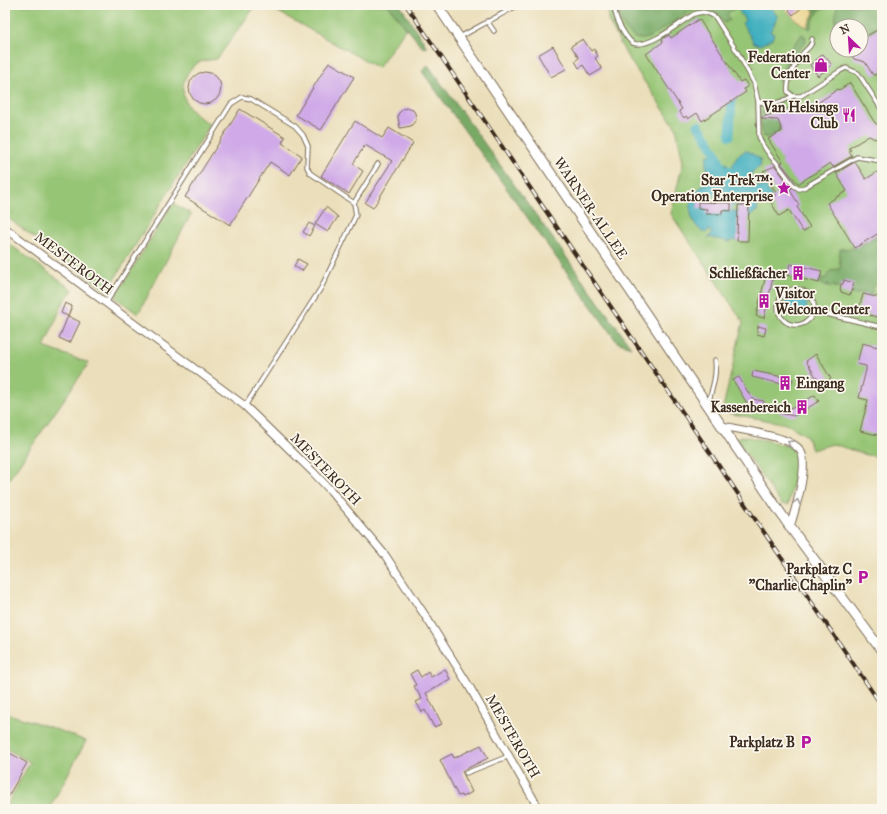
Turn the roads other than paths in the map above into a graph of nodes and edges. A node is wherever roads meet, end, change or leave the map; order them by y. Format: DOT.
graph roads {
  1 [pos="437,5"];
  2 [pos="518,5"];
  3 [pos="614,5"];
  4 [pos="487,21"];
  5 [pos="494,31"];
  6 [pos="459,37"];
  7 [pos="812,39"];
  8 [pos="793,96"];
  9 [pos="758,102"];
  10 [pos="882,110"];
  11 [pos="882,161"];
  12 [pos="378,164"];
  13 [pos="354,203"];
  14 [pos="5,228"];
  15 [pos="106,303"];
  16 [pos="814,311"];
  17 [pos="882,325"];
  18 [pos="715,360"];
  19 [pos="708,404"];
  20 [pos="245,406"];
  21 [pos="722,426"];
  22 [pos="790,527"];
  23 [pos="882,650"];
  24 [pos="509,756"];
  25 [pos="466,773"];
  26 [pos="539,809"];
  1 -- 6 [label="street, WARNER-ALLEE"];
  2 -- 4 [label="lane"];
  3 -- 9 [label="lane"];
  4 -- 5 [label="lane"];
  4 -- 6 [label="lane"];
  6 -- 19 [label="street, WARNER-ALLEE"];
  7 -- 8 [label="lane"];
  8 -- 9 [label="lane"];
  8 -- 10 [label="lane"];
  9 -- 11 [label="lane"];
  12 -- 13 [label="lane"];
  13 -- 15 [label="lane"];
  13 -- 20 [label="lane"];
  14 -- 15 [label="street, MESTEROTH"];
  15 -- 20 [label="street, MESTEROTH"];
  16 -- 16 [label="lane"];
  16 -- 17 [label="lane"];
  18 -- 19 [label="lane"];
  19 -- 21 [label="street, WARNER-ALLEE"];
  20 -- 24 [label="street, MESTEROTH"];
  21 -- 22 [label="street, WARNER-ALLEE"];
  22 -- 21 [label="street, one-way"];
  22 -- 23 [label="street, WARNER-ALLEE"];
  24 -- 25 [label="lane"];
  24 -- 26 [label="street, MESTEROTH"];
}
